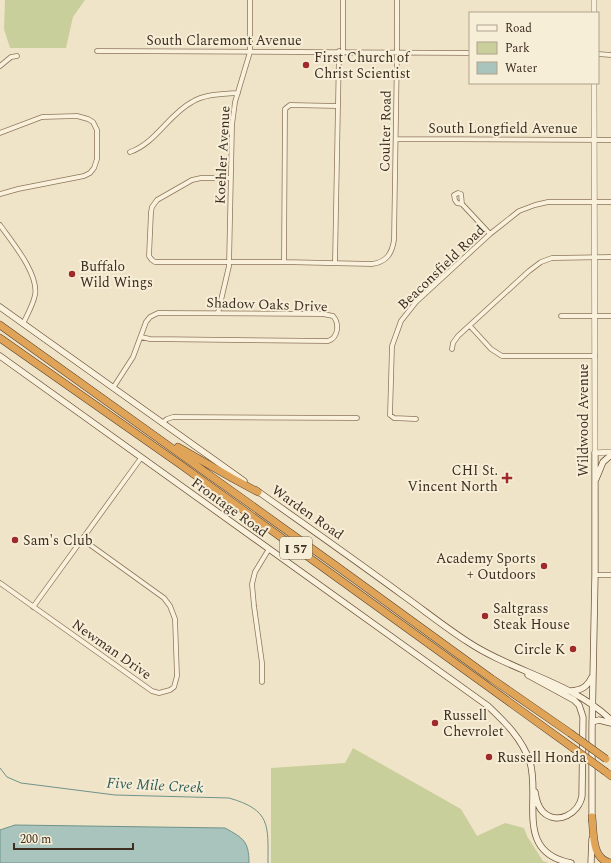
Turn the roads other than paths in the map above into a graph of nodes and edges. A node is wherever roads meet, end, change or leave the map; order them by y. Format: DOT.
graph roads {
  1 [pos="250,0"];
  2 [pos="343,0"];
  3 [pos="397,0"];
  4 [pos="594,0"];
  5 [pos="594,12"];
  6 [pos="97,51"];
  7 [pos="341,51"];
  8 [pos="250,52"];
  9 [pos="397,52"];
  10 [pos="469,53"];
  11 [pos="599,54"];
  12 [pos="611,54"];
  13 [pos="17,56"];
  14 [pos="0,66"];
  15 [pos="594,84"];
  16 [pos="238,93"];
  17 [pos="338,106"];
  18 [pos="0,133"];
  19 [pos="396,138"];
  20 [pos="594,140"];
  21 [pos="611,140"];
  22 [pos="130,152"];
  23 [pos="231,178"];
  24 [pos="0,194"];
  25 [pos="594,202"];
  26 [pos="611,202"];
  27 [pos="462,204"];
  28 [pos="0,225"];
  29 [pos="490,234"];
  30 [pos="595,257"];
  31 [pos="611,257"];
  32 [pos="230,262"];
  33 [pos="284,262"];
  34 [pos="335,263"];
  35 [pos="0,307"];
  36 [pos="218,313"];
  37 [pos="561,316"];
  38 [pos="594,316"];
  39 [pos="611,316"];
  40 [pos="23,324"];
  41 [pos="0,325"];
  42 [pos="470,326"];
  43 [pos="141,337"];
  44 [pos="0,338"];
  45 [pos="452,349"];
  46 [pos="0,356"];
  47 [pos="595,356"];
  48 [pos="113,388"];
  49 [pos="357,418"];
  50 [pos="416,419"];
  51 [pos="162,423"];
  52 [pos="142,426"];
  53 [pos="595,453"];
  54 [pos="611,454"];
  55 [pos="141,458"];
  56 [pos="595,481"];
  57 [pos="258,492"];
  58 [pos="82,540"];
  59 [pos="269,549"];
  60 [pos="595,575"];
  61 [pos="611,575"];
  62 [pos="0,583"];
  63 [pos="33,607"];
  64 [pos="509,663"];
  65 [pos="593,673"];
  66 [pos="262,682"];
  67 [pos="570,691"];
  68 [pos="592,705"];
  69 [pos="611,721"];
  70 [pos="592,722"];
  71 [pos="609,761"];
  72 [pos="608,774"];
  73 [pos="533,784"];
  74 [pos="592,817"];
  75 [pos="571,863"];
  76 [pos="591,863"];
  77 [pos="611,863"];
  1 -- 8 [label="street, Koehler Avenue"];
  2 -- 7 [label="street"];
  3 -- 9 [label="street, Coulter Road"];
  4 -- 5 [label="street"];
  6 -- 8 [label="street, South Claremont Avenue"];
  7 -- 8 [label="street, South Claremont Avenue"];
  7 -- 9 [label="street, South Claremont Avenue"];
  7 -- 17 [label="street"];
  8 -- 16 [label="street, Koehler Avenue"];
  9 -- 10 [label="street, South Claremont Avenue"];
  9 -- 19 [label="street, Coulter Road"];
  11 -- 12 [label="street"];
  13 -- 14 [label="street"];
  15 -- 20 [label="street, Wildwood Avenue"];
  16 -- 22 [label="street"];
  16 -- 23 [label="street, Koehler Avenue"];
  17 -- 33 [label="street"];
  17 -- 34 [label="street"];
  18 -- 24 [label="street"];
  19 -- 20 [label="street, South Longfield Avenue"];
  19 -- 34 [label="street, Coulter Road"];
  20 -- 21 [label="street, South Longfield Avenue"];
  20 -- 25 [label="street, Wildwood Avenue"];
  23 -- 32 [label="street, Koehler Avenue"];
  23 -- 32 [label="street"];
  25 -- 26 [label="street, Beaconsfield Road"];
  25 -- 29 [label="street, Beaconsfield Road"];
  25 -- 30 [label="street, Wildwood Avenue"];
  27 -- 29 [label="street"];
  28 -- 40 [label="street"];
  29 -- 50 [label="street, Beaconsfield Road"];
  30 -- 31 [label="street"];
  30 -- 38 [label="street, Wildwood Avenue"];
  30 -- 42 [label="street"];
  32 -- 33 [label="street"];
  32 -- 36 [label="street, Koehler Avenue"];
  33 -- 34 [label="street"];
  35 -- 40 [label="main road, Warden Road"];
  36 -- 43 [label="street, Shadow Oaks Drive"];
  36 -- 43 [label="street, Shadow Oaks Drive"];
  37 -- 38 [label="street"];
  38 -- 39 [label="street"];
  38 -- 47 [label="street, Wildwood Avenue"];
  40 -- 48 [label="main road, Warden Road"];
  41 -- 52 [label="highway, I 57"];
  42 -- 45 [label="street"];
  42 -- 47 [label="street"];
  43 -- 48 [label="street, Shadow Oaks Drive"];
  44 -- 72 [label="highway, I 57, bridge"];
  46 -- 55 [label="main road, Frontage Road"];
  47 -- 53 [label="street, Wildwood Avenue"];
  48 -- 51 [label="main road, Warden Road"];
  49 -- 51 [label="street"];
  51 -- 57 [label="main road, Warden Road"];
  52 -- 57 [label="highway"];
  52 -- 71 [label="highway, I 57, bridge"];
  53 -- 54 [label="street"];
  53 -- 56 [label="main road, Wildwood Avenue"];
  54 -- 56 [label="main road"];
  55 -- 58 [label="street"];
  55 -- 59 [label="main road, Frontage Road"];
  56 -- 60 [label="main road, Wildwood Avenue"];
  57 -- 64 [label="main road, Warden Road"];
  58 -- 63 [label="street"];
  58 -- 63 [label="street, Newman Drive"];
  59 -- 66 [label="street"];
  59 -- 73 [label="main road, Frontage Road"];
  60 -- 61 [label="street"];
  60 -- 65 [label="main road, Wildwood Avenue"];
  62 -- 63 [label="street, Newman Drive"];
  64 -- 67 [label="main road, Warden Road"];
  64 -- 73 [label="main road"];
  65 -- 67 [label="main road"];
  65 -- 68 [label="main road, Wildwood Avenue"];
  67 -- 68 [label="main road, Warden Road"];
  68 -- 69 [label="main road, Warden Road"];
  68 -- 70 [label="main road, Wildwood Avenue"];
  69 -- 70 [label="main road"];
  70 -- 74 [label="main road, Wildwood Avenue"];
  73 -- 75 [label="main road"];
  74 -- 76 [label="main road, Wildwood Avenue"];
  74 -- 77 [label="highway"];
}
